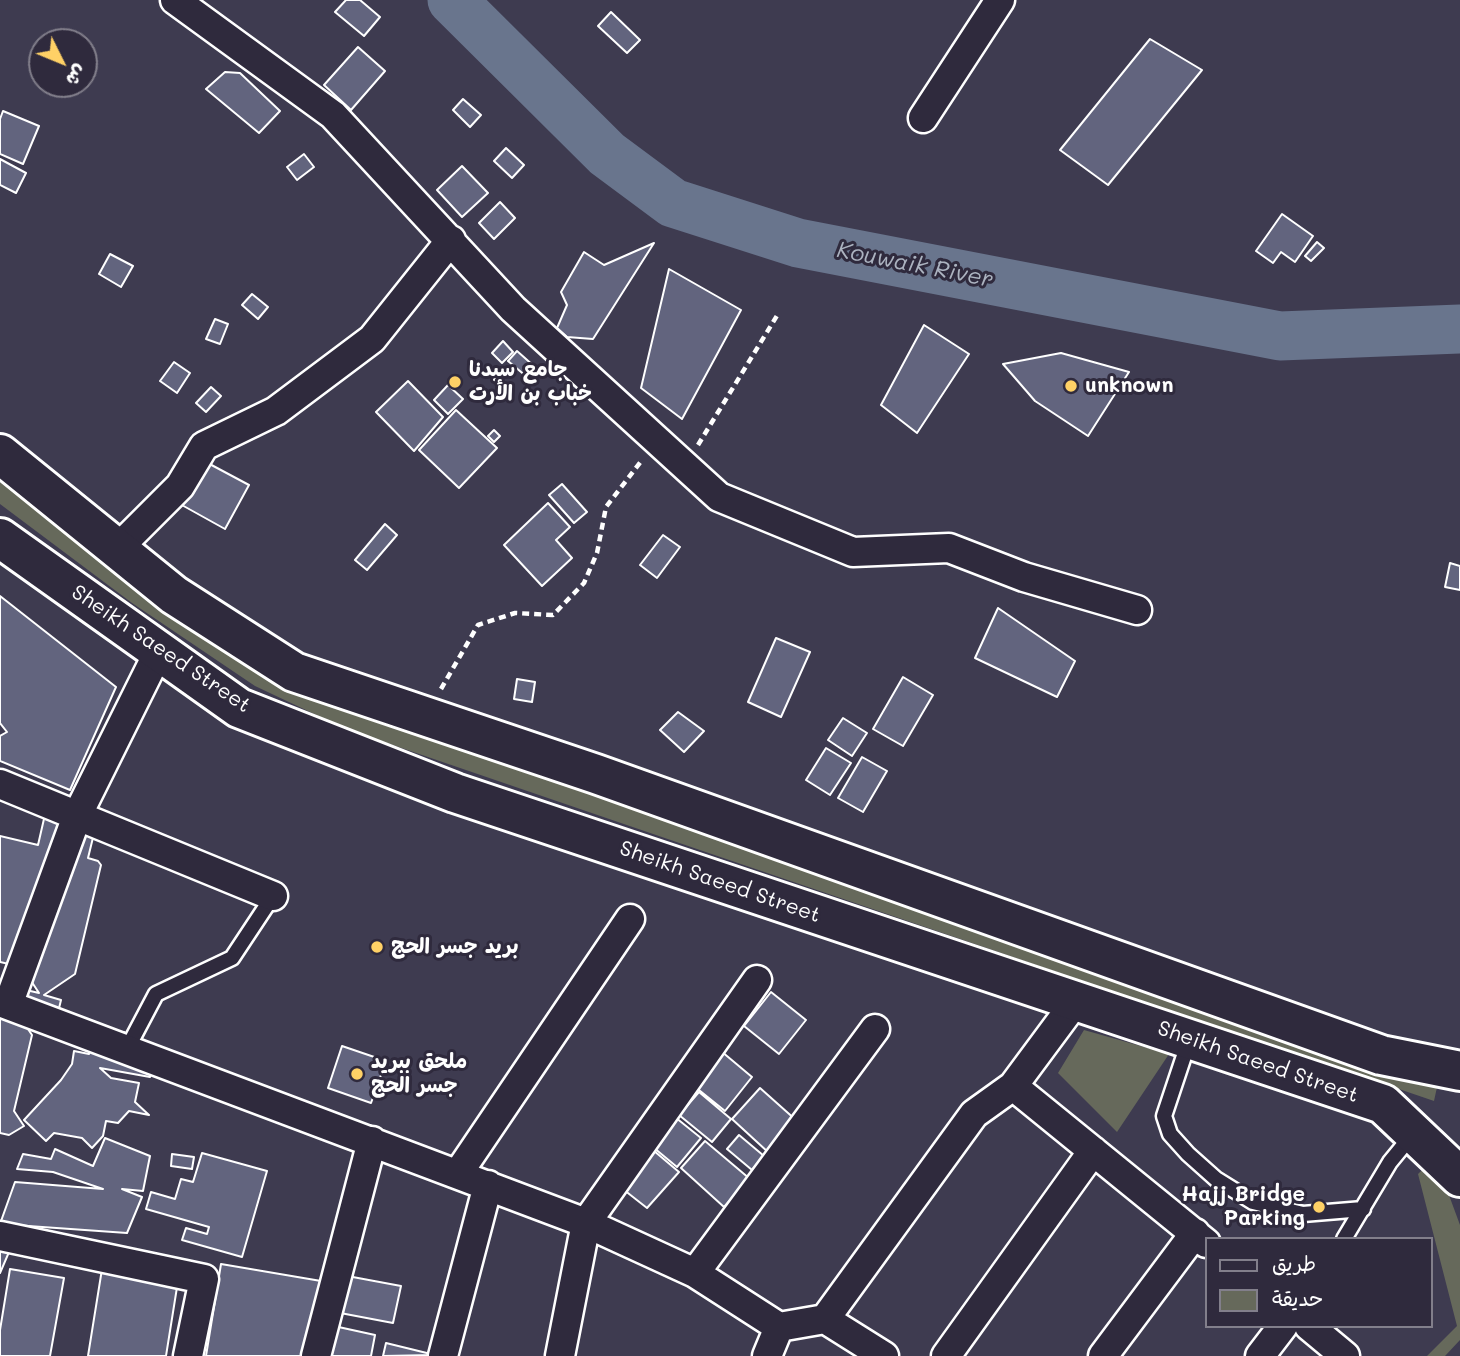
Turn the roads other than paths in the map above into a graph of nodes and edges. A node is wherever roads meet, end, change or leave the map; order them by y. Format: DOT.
graph roads {
  1 [pos="175,0"];
  2 [pos="1000,0"];
  3 [pos="923,118"];
  4 [pos="451,240"];
  5 [pos="0,454"];
  6 [pos="0,538"];
  7 [pos="117,549"];
  8 [pos="1137,610"];
  9 [pos="159,650"];
  10 [pos="0,784"];
  11 [pos="77,816"];
  12 [pos="273,896"];
  13 [pos="631,919"];
  14 [pos="757,980"];
  15 [pos="1076,1001"];
  16 [pos="4,1003"];
  17 [pos="875,1029"];
  18 [pos="1189,1039"];
  19 [pos="127,1049"];
  20 [pos="1460,1071"];
  21 [pos="1013,1086"];
  22 [pos="1413,1133"];
  23 [pos="372,1141"];
  24 [pos="1093,1151"];
  25 [pos="459,1172"];
  26 [pos="1460,1177"];
  27 [pos="488,1185"];
  28 [pos="1363,1209"];
  29 [pos="586,1223"];
  30 [pos="0,1236"];
  31 [pos="1345,1237"];
  32 [pos="1200,1238"];
  33 [pos="695,1273"];
  34 [pos="825,1320"];
  35 [pos="779,1327"];
  36 [pos="1281,1328"];
  37 [pos="1311,1328"];
  38 [pos="188,1356"];
  39 [pos="316,1356"];
  40 [pos="443,1356"];
  41 [pos="560,1356"];
  42 [pos="767,1356"];
  43 [pos="884,1356"];
  44 [pos="946,1356"];
  45 [pos="1103,1356"];
  46 [pos="1260,1356"];
  47 [pos="1345,1356"];
  1 -- 4 [label="street"];
  2 -- 3 [label="street"];
  4 -- 7 [label="street"];
  4 -- 8 [label="street"];
  5 -- 7 [label="main road"];
  6 -- 9 [label="main road, Sheikh Saeed Street"];
  7 -- 20 [label="main road"];
  9 -- 11 [label="street"];
  9 -- 15 [label="main road, Sheikh Saeed Street"];
  10 -- 11 [label="street"];
  11 -- 12 [label="street"];
  11 -- 16 [label="street"];
  12 -- 19 [label="lane"];
  13 -- 25 [label="street"];
  14 -- 29 [label="street"];
  15 -- 18 [label="main road, Sheikh Saeed Street"];
  15 -- 21 [label="street"];
  16 -- 19 [label="street"];
  17 -- 33 [label="street"];
  18 -- 22 [label="main road, Sheikh Saeed Street"];
  18 -- 28 [label="lane"];
  19 -- 23 [label="street"];
  21 -- 24 [label="street"];
  21 -- 34 [label="street"];
  22 -- 26 [label="main road, Sheikh Saeed Street"];
  22 -- 28 [label="lane"];
  23 -- 25 [label="street"];
  23 -- 39 [label="street"];
  24 -- 32 [label="street"];
  24 -- 44 [label="street"];
  25 -- 27 [label="street"];
  27 -- 29 [label="street"];
  27 -- 40 [label="street"];
  28 -- 31 [label="lane"];
  29 -- 33 [label="street"];
  29 -- 41 [label="street"];
  30 -- 38 [label="street"];
  32 -- 45 [label="street"];
  33 -- 35 [label="street"];
  34 -- 35 [label="street"];
  34 -- 43 [label="street"];
  35 -- 42 [label="street"];
  36 -- 46 [label="street"];
  37 -- 47 [label="street"];
}
